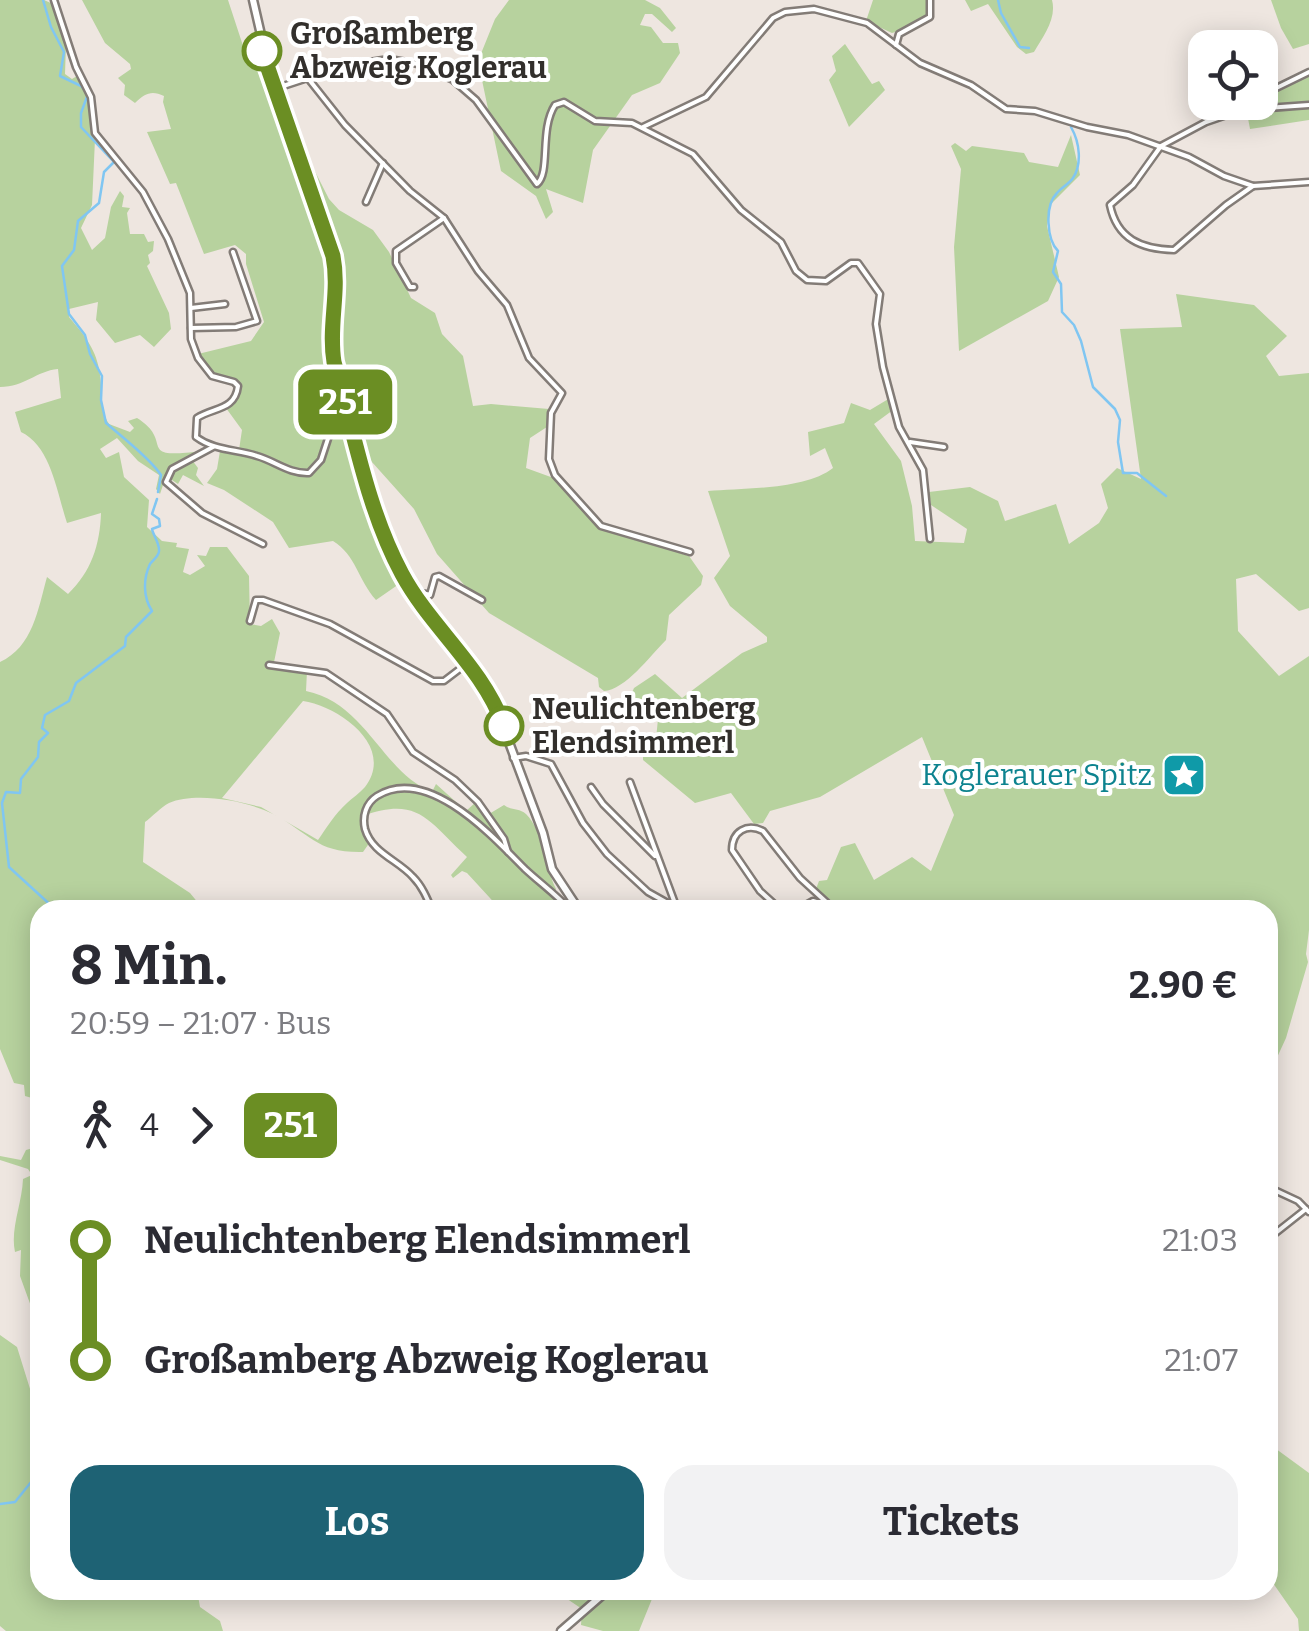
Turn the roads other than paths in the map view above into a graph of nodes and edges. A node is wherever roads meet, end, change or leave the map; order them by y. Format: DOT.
graph roads {
  1 [pos="54,0"];
  2 [pos="252,0"];
  3 [pos="930,0"];
  4 [pos="884,34"];
  5 [pos="900,34"];
  6 [pos="896,44"];
  7 [pos="1309,72"];
  8 [pos="307,77"];
  9 [pos="1278,87"];
  10 [pos="274,89"];
  11 [pos="1309,105"];
  12 [pos="1278,107"];
  13 [pos="1212,120"];
  14 [pos="644,128"];
  15 [pos="1161,146"];
  16 [pos="383,163"];
  17 [pos="1309,182"];
  18 [pos="1253,186"];
  19 [pos="366,202"];
  20 [pos="444,218"];
  21 [pos="233,252"];
  22 [pos="414,287"];
  23 [pos="225,304"];
  24 [pos="192,308"];
  25 [pos="191,328"];
  26 [pos="344,400"];
  27 [pos="910,442"];
  28 [pos="944,446"];
  29 [pos="213,447"];
  30 [pos="930,539"];
  31 [pos="262,544"];
  32 [pos="690,552"];
  33 [pos="412,590"];
  34 [pos="482,600"];
  35 [pos="250,621"];
  36 [pos="468,663"];
  37 [pos="269,665"];
  38 [pos="513,758"];
  39 [pos="630,782"];
  40 [pos="591,787"];
  41 [pos="508,852"];
  42 [pos="657,857"];
  43 [pos="426,900"];
  44 [pos="559,900"];
  45 [pos="572,900"];
  46 [pos="663,900"];
  47 [pos="675,900"];
  48 [pos="770,900"];
  49 [pos="825,900"];
  50 [pos="1278,1192"];
  51 [pos="1308,1210"];
  52 [pos="1278,1232"];
  53 [pos="596,1600"];
  54 [pos="560,1631"];
  1 -- 24 [label="street"];
  2 -- 10 [label="main road"];
  3 -- 5 [label="street"];
  4 -- 5 [label="street"];
  4 -- 6 [label="street"];
  4 -- 14 [label="street"];
  5 -- 6 [label="street"];
  6 -- 15 [label="street"];
  7 -- 9 [label="street"];
  8 -- 10 [label="street"];
  8 -- 14 [label="street"];
  8 -- 16 [label="street"];
  10 -- 26 [label="main road"];
  11 -- 12 [label="street"];
  13 -- 15 [label="street"];
  14 -- 27 [label="street"];
  15 -- 18 [label="street"];
  15 -- 18 [label="street"];
  16 -- 19 [label="street"];
  16 -- 20 [label="street"];
  17 -- 18 [label="street"];
  20 -- 22 [label="street"];
  20 -- 32 [label="street"];
  21 -- 25 [label="street"];
  23 -- 24 [label="street"];
  24 -- 25 [label="street"];
  25 -- 29 [label="street"];
  26 -- 29 [label="street"];
  26 -- 33 [label="main road"];
  27 -- 28 [label="street"];
  27 -- 30 [label="street"];
  29 -- 31 [label="street"];
  33 -- 34 [label="street"];
  33 -- 36 [label="main road"];
  35 -- 36 [label="street"];
  36 -- 38 [label="main road"];
  37 -- 41 [label="street"];
  38 -- 45 [label="main road"];
  38 -- 46 [label="street"];
  39 -- 42 [label="street"];
  40 -- 42 [label="street"];
  41 -- 43 [label="street"];
  41 -- 44 [label="street"];
  42 -- 47 [label="street"];
  48 -- 49 [label="street"];
  50 -- 51 [label="street"];
  51 -- 52 [label="street"];
  53 -- 54 [label="main road"];
}
